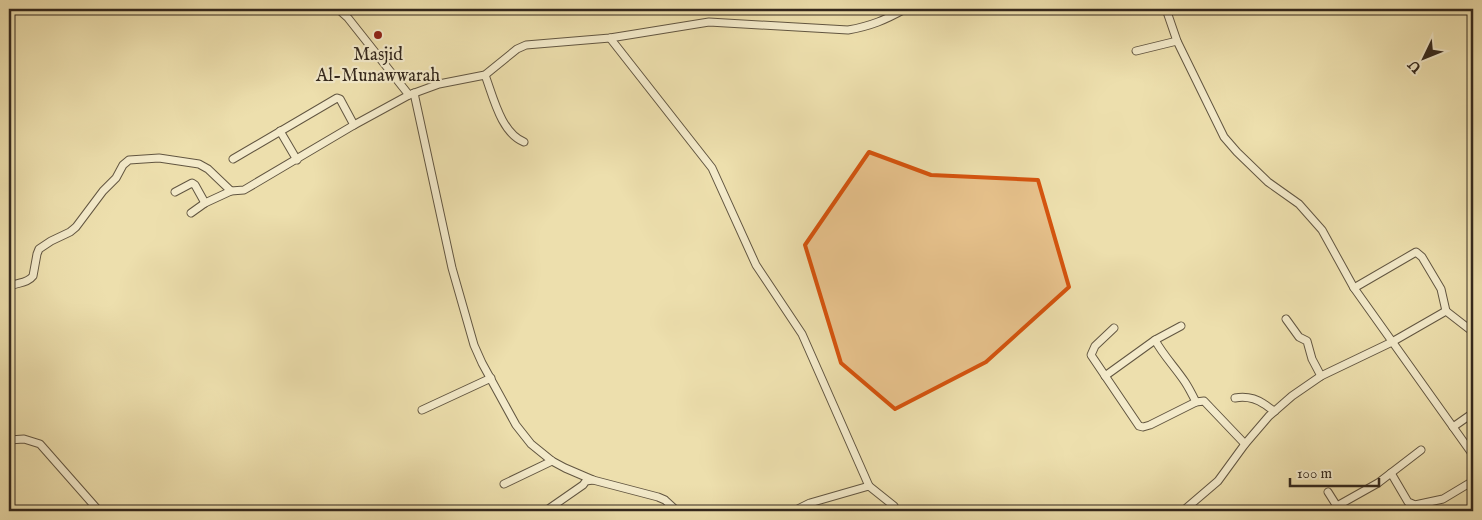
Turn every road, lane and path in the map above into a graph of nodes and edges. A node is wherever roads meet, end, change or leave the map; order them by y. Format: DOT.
graph roads {
  1 [pos="338,9"];
  2 [pos="905,9"];
  3 [pos="1166,9"];
  4 [pos="610,38"];
  5 [pos="1177,41"];
  6 [pos="1136,51"];
  7 [pos="485,75"];
  8 [pos="412,94"];
  9 [pos="354,125"];
  10 [pos="280,131"];
  11 [pos="524,142"];
  12 [pos="233,159"];
  13 [pos="297,160"];
  14 [pos="230,191"];
  15 [pos="175,192"];
  16 [pos="205,203"];
  17 [pos="191,213"];
  18 [pos="9,287"];
  19 [pos="1354,288"];
  20 [pos="1446,311"];
  21 [pos="1286,319"];
  22 [pos="1181,326"];
  23 [pos="1114,328"];
  24 [pos="1473,332"];
  25 [pos="1155,340"];
  26 [pos="1392,342"];
  27 [pos="1105,376"];
  28 [pos="1321,376"];
  29 [pos="490,378"];
  30 [pos="1235,398"];
  31 [pos="1196,402"];
  32 [pos="422,410"];
  33 [pos="1275,411"];
  34 [pos="1473,413"];
  35 [pos="1453,427"];
  36 [pos="9,440"];
  37 [pos="1245,444"];
  38 [pos="1420,450"];
  39 [pos="1473,455"];
  40 [pos="552,461"];
  41 [pos="1391,473"];
  42 [pos="592,480"];
  43 [pos="1473,481"];
  44 [pos="504,484"];
  45 [pos="869,486"];
  46 [pos="1328,492"];
  47 [pos="1339,509"];
  48 [pos="546,510"];
  49 [pos="99,511"];
  50 [pos="677,511"];
  51 [pos="794,511"];
  52 [pos="897,511"];
  53 [pos="1182,511"];
  1 -- 8 [label="street"];
  2 -- 4 [label="street"];
  3 -- 5 [label="street"];
  4 -- 7 [label="street"];
  4 -- 45 [label="street"];
  5 -- 6 [label="street"];
  5 -- 19 [label="street"];
  7 -- 8 [label="street"];
  7 -- 11 [label="street"];
  8 -- 9 [label="street"];
  8 -- 29 [label="street"];
  9 -- 10 [label="street"];
  9 -- 13 [label="street"];
  10 -- 12 [label="street"];
  10 -- 13 [label="street"];
  13 -- 14 [label="street"];
  14 -- 16 [label="street"];
  14 -- 18 [label="street"];
  15 -- 16 [label="street"];
  16 -- 17 [label="street"];
  19 -- 20 [label="street"];
  19 -- 26 [label="street"];
  20 -- 24 [label="street"];
  20 -- 26 [label="street"];
  21 -- 28 [label="street"];
  22 -- 25 [label="street"];
  23 -- 27 [label="street"];
  25 -- 27 [label="street"];
  25 -- 31 [label="street"];
  26 -- 28 [label="street"];
  26 -- 35 [label="street"];
  27 -- 31 [label="street"];
  28 -- 33 [label="street"];
  29 -- 32 [label="street"];
  29 -- 40 [label="street"];
  30 -- 33 [label="street"];
  31 -- 37 [label="street"];
  33 -- 37 [label="street"];
  34 -- 35 [label="street"];
  35 -- 39 [label="street"];
  36 -- 49 [label="street"];
  37 -- 53 [label="street"];
  38 -- 41 [label="street"];
  40 -- 42 [label="street"];
  40 -- 44 [label="street"];
  41 -- 43 [label="street"];
  41 -- 47 [label="street"];
  42 -- 48 [label="street"];
  42 -- 50 [label="street"];
  45 -- 51 [label="street"];
  45 -- 52 [label="street"];
  46 -- 47 [label="street"];
}
